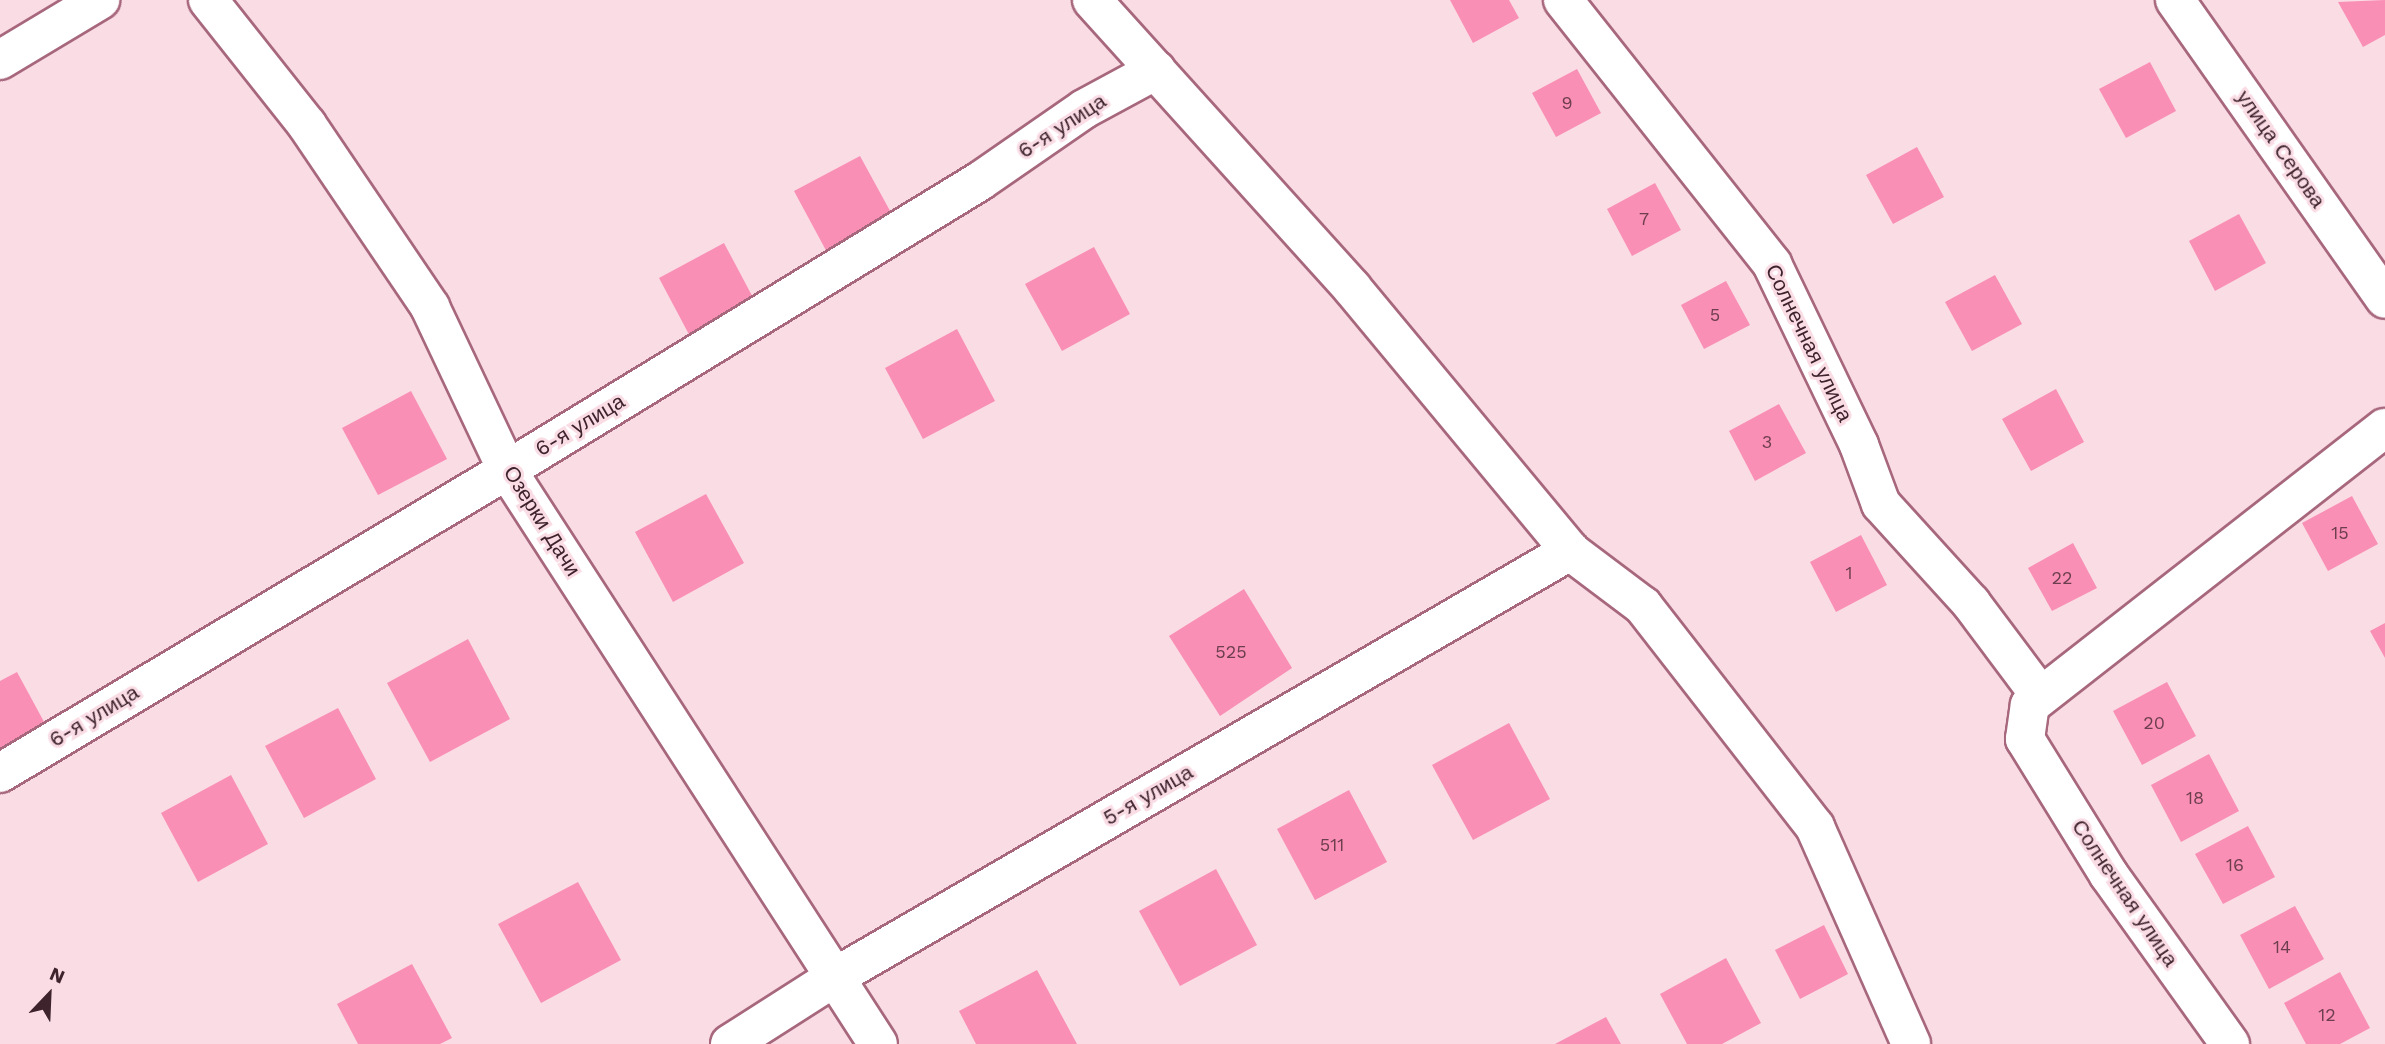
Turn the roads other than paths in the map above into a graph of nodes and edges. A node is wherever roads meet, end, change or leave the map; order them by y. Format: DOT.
graph roads {
  1 [pos="100,0"];
  2 [pos="208,0"];
  3 [pos="1092,0"];
  4 [pos="1563,0"];
  5 [pos="2175,0"];
  6 [pos="0,60"];
  7 [pos="1156,69"];
  8 [pos="2385,299"];
  9 [pos="2385,428"];
  10 [pos="507,470"];
  11 [pos="1570,551"];
  12 [pos="2039,694"];
  13 [pos="0,773"];
  14 [pos="835,977"];
  15 [pos="730,1044"];
  16 [pos="878,1044"];
  17 [pos="1911,1044"];
  18 [pos="2230,1044"];
  1 -- 6 [label="street"];
  2 -- 10 [label="street, Озерки Дачи"];
  3 -- 7 [label="street"];
  4 -- 12 [label="street, Солнечная улица"];
  5 -- 8 [label="street, улица Серова"];
  7 -- 10 [label="street, 6-я улица"];
  7 -- 11 [label="street"];
  9 -- 12 [label="street"];
  10 -- 13 [label="street, 6-я улица"];
  10 -- 14 [label="street, Озерки Дачи"];
  11 -- 14 [label="street, 5-я улица"];
  11 -- 17 [label="street"];
  12 -- 18 [label="street, Солнечная улица"];
  14 -- 15 [label="street, 5-я улица"];
  14 -- 16 [label="street, Озерки Дачи"];
}
